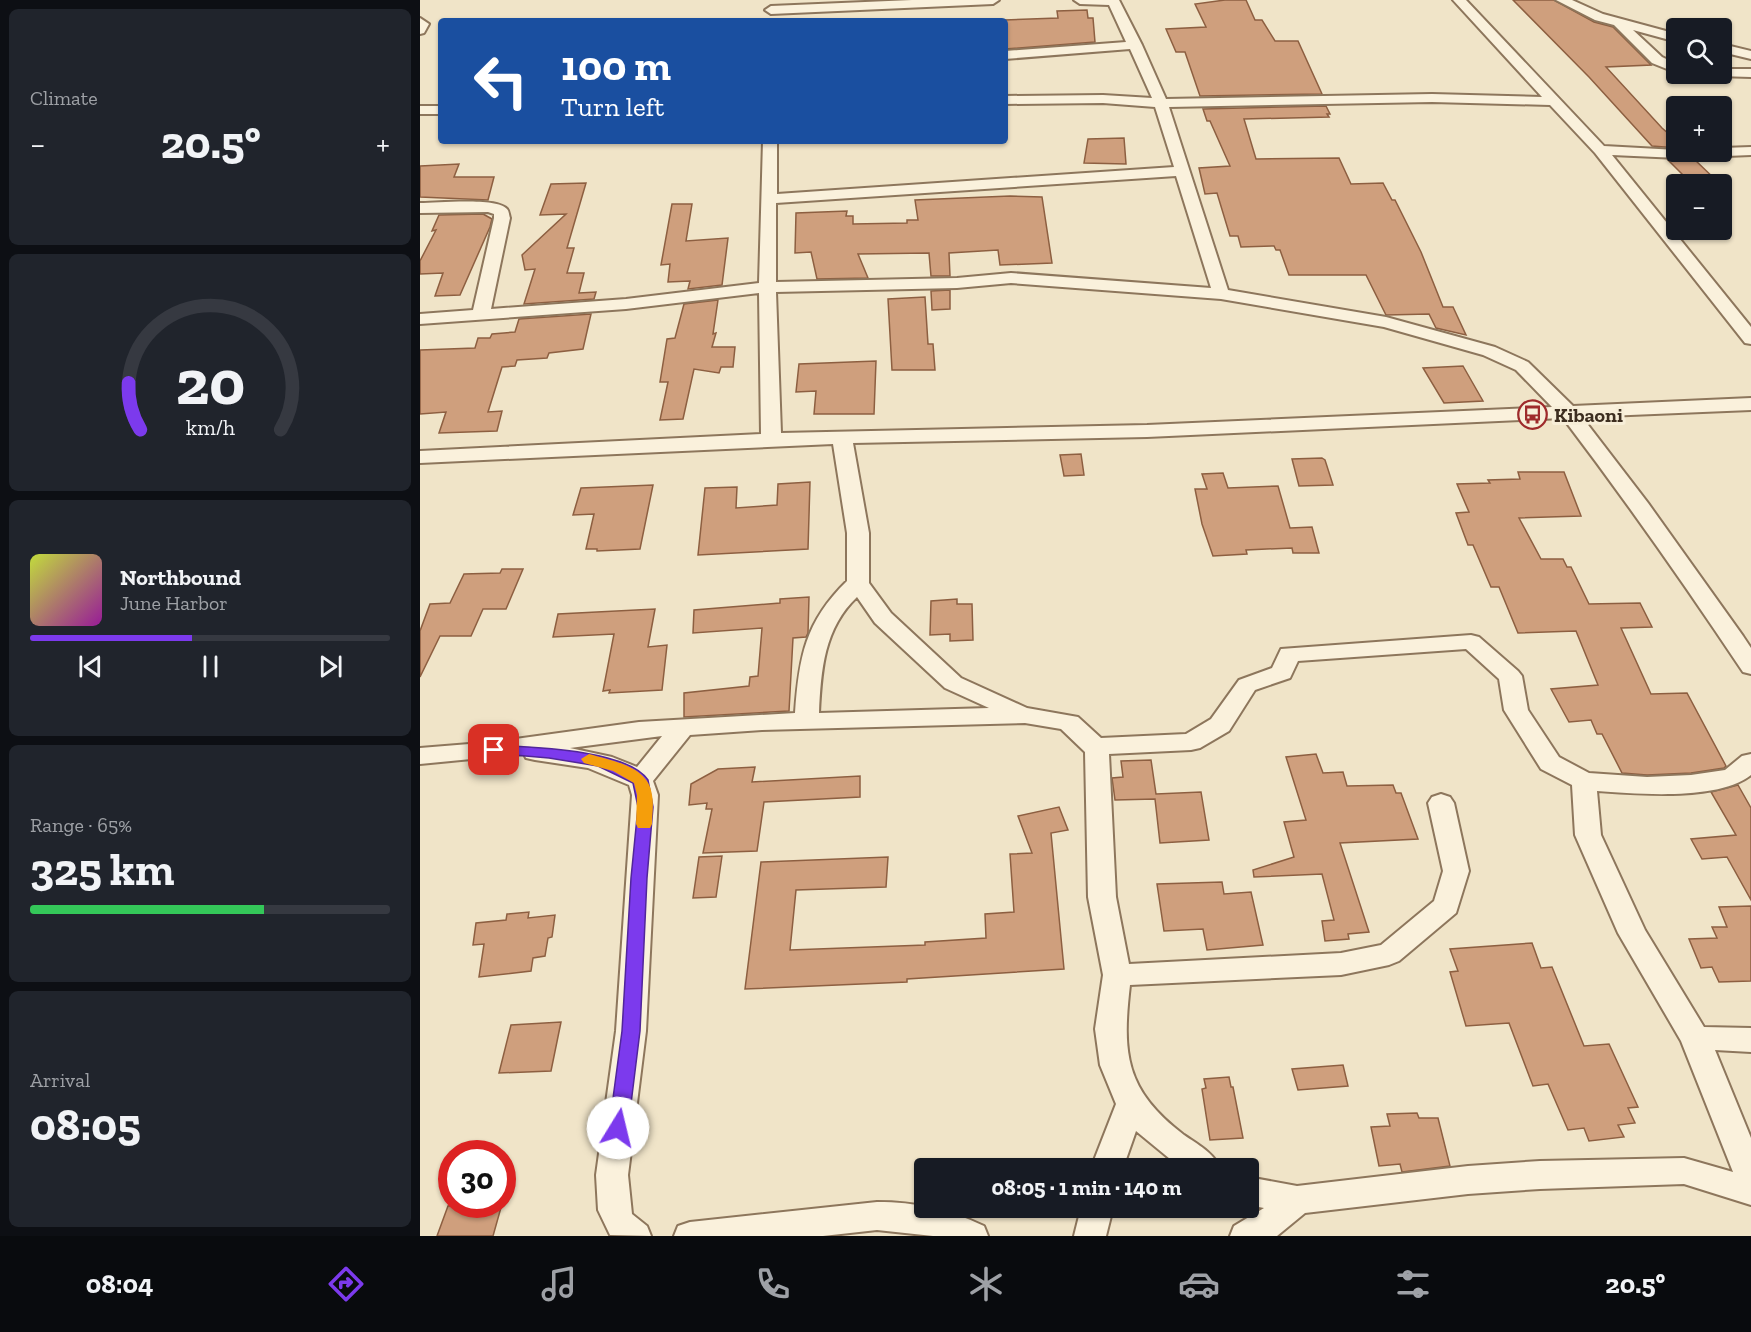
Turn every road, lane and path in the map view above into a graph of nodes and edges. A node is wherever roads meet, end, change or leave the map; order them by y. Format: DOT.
graph roads {
  1 [pos="993,0"];
  2 [pos="1080,0"];
  3 [pos="1459,0"];
  4 [pos="1562,0"];
  5 [pos="1113,1"];
  6 [pos="771,10"];
  7 [pos="420,22"];
  8 [pos="1618,24"];
  9 [pos="420,30"];
  10 [pos="1666,35"];
  11 [pos="1136,45"];
  12 [pos="1732,50"];
  13 [pos="1751,54"];
  14 [pos="1008,56"];
  15 [pos="1666,64"];
  16 [pos="1732,73"];
  17 [pos="1751,73"];
  18 [pos="1008,100"];
  19 [pos="1553,101"];
  20 [pos="1161,103"];
  21 [pos="420,110"];
  22 [pos="438,110"];
  23 [pos="770,144"];
  24 [pos="1600,150"];
  25 [pos="1751,151"];
  26 [pos="1181,171"];
  27 [pos="770,199"];
  28 [pos="420,208"];
  29 [pos="767,287"];
  30 [pos="1221,294"];
  31 [pos="481,314"];
  32 [pos="420,319"];
  33 [pos="1751,339"];
  34 [pos="1751,404"];
  35 [pos="1567,411"];
  36 [pos="842,436"];
  37 [pos="771,439"];
  38 [pos="420,457"];
  39 [pos="858,583"];
  40 [pos="1751,667"];
  41 [pos="1025,715"];
  42 [pos="807,721"];
  43 [pos="683,728"];
  44 [pos="1095,746"];
  45 [pos="494,750"];
  46 [pos="420,756"];
  47 [pos="1751,762"];
  48 [pos="640,780"];
  49 [pos="1584,781"];
  50 [pos="1441,802"];
  51 [pos="1117,975"];
  52 [pos="1695,1038"];
  53 [pos="1751,1040"];
  54 [pos="1131,1104"];
  55 [pos="1111,1158"];
  56 [pos="1191,1158"];
  57 [pos="1751,1177"];
  58 [pos="1751,1191"];
  59 [pos="1259,1193"];
  60 [pos="1297,1200"];
  61 [pos="1094,1218"];
  62 [pos="634,1236"];
  63 [pos="690,1236"];
  64 [pos="972,1236"];
  65 [pos="1090,1236"];
  66 [pos="1246,1236"];
  1 -- 6 [label="street"];
  2 -- 5 [label="street"];
  3 -- 19 [label="street"];
  4 -- 8 [label="street"];
  5 -- 11 [label="street"];
  7 -- 9 [label="street"];
  8 -- 10 [label="street"];
  8 -- 15 [label="street"];
  11 -- 14 [label="street"];
  11 -- 20 [label="street"];
  12 -- 13 [label="street"];
  16 -- 17 [label="street"];
  18 -- 20 [label="street"];
  19 -- 20 [label="street"];
  19 -- 24 [label="street"];
  20 -- 26 [label="street"];
  21 -- 22 [label="street"];
  23 -- 27 [label="street"];
  24 -- 25 [label="street"];
  24 -- 33 [label="street"];
  26 -- 27 [label="street"];
  26 -- 30 [label="street"];
  27 -- 29 [label="street"];
  28 -- 31 [label="street"];
  29 -- 30 [label="street"];
  29 -- 31 [label="street"];
  29 -- 37 [label="street"];
  30 -- 35 [label="street"];
  31 -- 32 [label="street"];
  34 -- 35 [label="street"];
  35 -- 36 [label="street"];
  35 -- 40 [label="street"];
  36 -- 37 [label="street"];
  36 -- 39 [label="street"];
  37 -- 38 [label="street"];
  39 -- 41 [label="street"];
  39 -- 42 [label="street"];
  41 -- 42 [label="street"];
  41 -- 44 [label="street"];
  42 -- 43 [label="street"];
  43 -- 45 [label="street"];
  43 -- 48 [label="street"];
  44 -- 49 [label="street"];
  44 -- 51 [label="street"];
  45 -- 46 [label="street"];
  45 -- 48 [label="street"];
  47 -- 49 [label="street"];
  48 -- 62 [label="street"];
  49 -- 52 [label="street"];
  50 -- 51 [label="street"];
  51 -- 54 [label="street"];
  52 -- 53 [label="street"];
  52 -- 57 [label="street"];
  54 -- 55 [label="street"];
  54 -- 56 [label="street"];
  58 -- 60 [label="street"];
  59 -- 60 [label="street"];
  60 -- 66 [label="street"];
  61 -- 65 [label="street"];
  63 -- 64 [label="street"];
}
